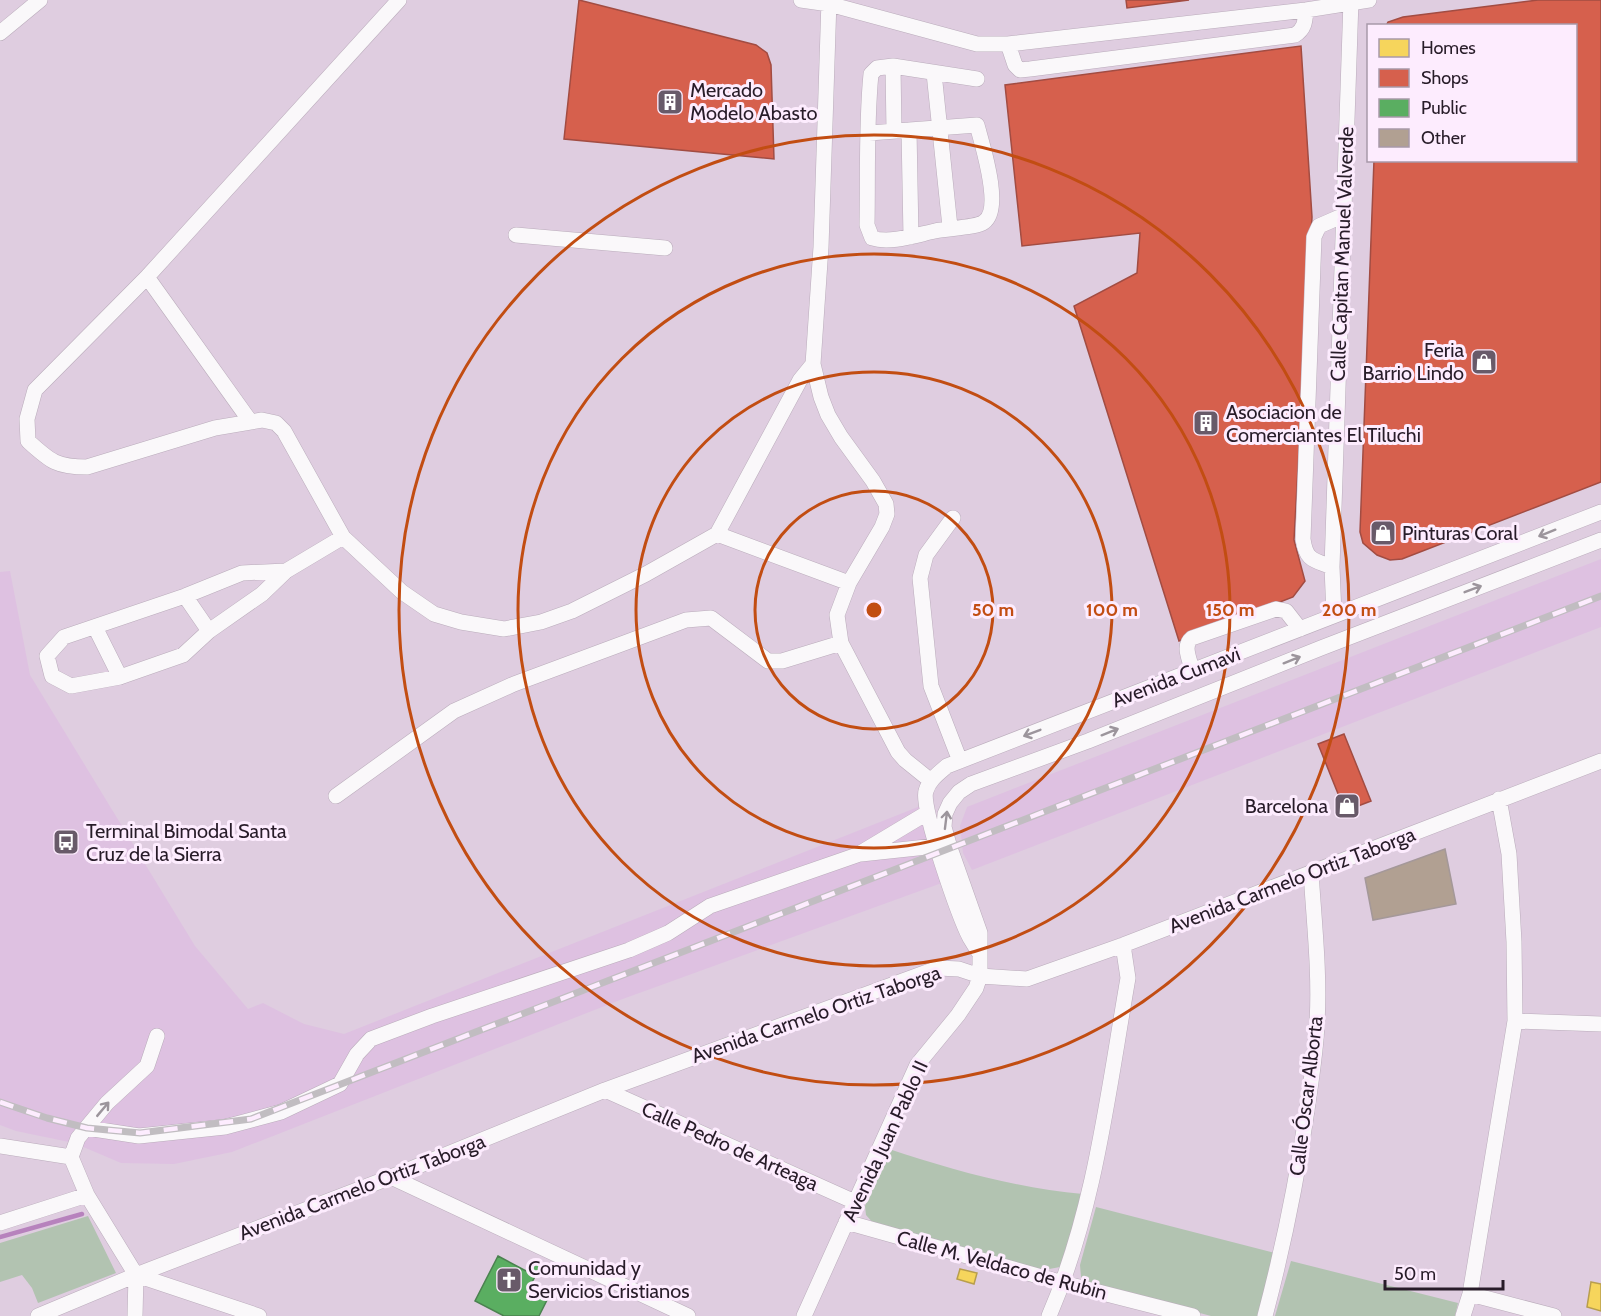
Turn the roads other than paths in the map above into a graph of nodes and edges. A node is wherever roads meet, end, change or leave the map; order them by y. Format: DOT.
graph roads {
  1 [pos="40,0"];
  2 [pos="399,0"];
  3 [pos="801,0"];
  4 [pos="1369,0"];
  5 [pos="1351,1"];
  6 [pos="829,2"];
  7 [pos="1306,10"];
  8 [pos="0,33"];
  9 [pos="1008,44"];
  10 [pos="893,66"];
  11 [pos="934,73"];
  12 [pos="977,79"];
  13 [pos="939,128"];
  14 [pos="902,130"];
  15 [pos="869,133"];
  16 [pos="1342,216"];
  17 [pos="950,227"];
  18 [pos="516,235"];
  19 [pos="911,237"];
  20 [pos="665,248"];
  21 [pos="147,277"];
  22 [pos="813,364"];
  23 [pos="250,422"];
  24 [pos="1601,512"];
  25 [pos="953,518"];
  26 [pos="717,534"];
  27 [pos="342,537"];
  28 [pos="1601,540"];
  29 [pos="1514,546"];
  30 [pos="1332,567"];
  31 [pos="1524,570"];
  32 [pos="286,571"];
  33 [pos="849,583"];
  34 [pos="185,596"];
  35 [pos="1334,615"];
  36 [pos="95,627"];
  37 [pos="1300,629"];
  38 [pos="209,631"];
  39 [pos="841,643"];
  40 [pos="1192,670"];
  41 [pos="120,677"];
  42 [pos="1077,715"];
  43 [pos="1088,741"];
  44 [pos="960,761"];
  45 [pos="1601,761"];
  46 [pos="931,781"];
  47 [pos="336,796"];
  48 [pos="1499,799"];
  49 [pos="927,813"];
  50 [pos="936,846"];
  51 [pos="857,855"];
  52 [pos="1311,872"];
  53 [pos="1123,945"];
  54 [pos="981,956"];
  55 [pos="980,976"];
  56 [pos="1515,1021"];
  57 [pos="1601,1024"];
  58 [pos="157,1036"];
  59 [pos="605,1090"];
  60 [pos="87,1128"];
  61 [pos="0,1146"];
  62 [pos="71,1156"];
  63 [pos="391,1177"];
  64 [pos="87,1195"];
  65 [pos="855,1202"];
  66 [pos="846,1222"];
  67 [pos="0,1223"];
  68 [pos="136,1275"];
  69 [pos="1063,1283"];
  70 [pos="1470,1294"];
  71 [pos="38,1316"];
  72 [pos="135,1316"];
  73 [pos="259,1316"];
  74 [pos="688,1316"];
  75 [pos="804,1316"];
  76 [pos="1049,1316"];
  77 [pos="1193,1316"];
  78 [pos="1265,1316"];
  79 [pos="1463,1316"];
  80 [pos="1554,1316"];
  1 -- 8 [label="street"];
  2 -- 21 [label="street"];
  3 -- 6 [label="street"];
  4 -- 5 [label="street"];
  5 -- 7 [label="street"];
  5 -- 16 [label="street, Calle Capitan Manuel Valverde"];
  6 -- 9 [label="street"];
  6 -- 22 [label="street"];
  7 -- 9 [label="street"];
  7 -- 9 [label="street"];
  10 -- 11 [label="street"];
  10 -- 14 [label="street"];
  10 -- 15 [label="street"];
  11 -- 12 [label="street"];
  11 -- 13 [label="street"];
  13 -- 14 [label="street"];
  13 -- 17 [label="street"];
  13 -- 17 [label="street"];
  14 -- 15 [label="street"];
  14 -- 19 [label="street"];
  15 -- 19 [label="street"];
  16 -- 30 [label="street, Calle Capitan Manuel Valverde"];
  16 -- 30 [label="street"];
  17 -- 19 [label="street"];
  18 -- 20 [label="street"];
  21 -- 23 [label="street"];
  21 -- 23 [label="street"];
  22 -- 26 [label="street"];
  22 -- 33 [label="street"];
  23 -- 27 [label="street"];
  24 -- 29 [label="street, Avenida Cumavi, one-way"];
  25 -- 44 [label="street"];
  26 -- 27 [label="street"];
  26 -- 33 [label="street"];
  27 -- 32 [label="street"];
  28 -- 31 [label="street, Avenida Cumavi"];
  29 -- 31 [label="street"];
  29 -- 35 [label="street, Avenida Cumavi"];
  30 -- 35 [label="street, Calle Capitan Manuel Valverde"];
  43 -- 31 [label="street, Avenida Cumavi, one-way"];
  32 -- 34 [label="street"];
  32 -- 38 [label="street"];
  33 -- 39 [label="street"];
  34 -- 36 [label="street"];
  34 -- 38 [label="street"];
  35 -- 37 [label="street, Avenida Cumavi"];
  36 -- 41 [label="street"];
  36 -- 41 [label="street"];
  37 -- 40 [label="street, Avenida Cumavi"];
  37 -- 40 [label="street"];
  38 -- 41 [label="street"];
  39 -- 46 [label="street"];
  39 -- 47 [label="street"];
  40 -- 42 [label="street, Avenida Cumavi"];
  42 -- 43 [label="street"];
  42 -- 44 [label="street, Avenida Cumavi, one-way"];
  54 -- 43 [label="street, Avenida Cumavi, one-way"];
  44 -- 46 [label="street, Avenida Cumavi"];
  45 -- 48 [label="street, Avenida Carmelo Ortiz Taborga"];
  46 -- 49 [label="street"];
  48 -- 52 [label="street, Avenida Carmelo Ortiz Taborga"];
  48 -- 56 [label="street"];
  49 -- 50 [label="street"];
  49 -- 51 [label="street"];
  50 -- 51 [label="street"];
  50 -- 54 [label="street"];
  51 -- 60 [label="street"];
  52 -- 53 [label="street, Avenida Carmelo Ortiz Taborga"];
  52 -- 78 [label="street, Calle Óscar Alborta"];
  53 -- 55 [label="street, Avenida Carmelo Ortiz Taborga"];
  53 -- 69 [label="street"];
  54 -- 55 [label="street, Avenida Cumavi"];
  55 -- 59 [label="street, Avenida Carmelo Ortiz Taborga"];
  55 -- 65 [label="street, Avenida Juan Pablo II"];
  56 -- 57 [label="street"];
  56 -- 70 [label="street"];
  60 -- 58 [label="street, one-way"];
  59 -- 63 [label="street, Avenida Carmelo Ortiz Taborga"];
  59 -- 65 [label="street, Calle Pedro de Arteaga"];
  60 -- 62 [label="street"];
  61 -- 62 [label="street"];
  62 -- 64 [label="street"];
  63 -- 68 [label="street, Avenida Carmelo Ortiz Taborga"];
  63 -- 74 [label="street"];
  64 -- 67 [label="street"];
  64 -- 68 [label="street"];
  65 -- 66 [label="street, Avenida Juan Pablo II"];
  66 -- 69 [label="street, Calle M. Veldaco de Rubin"];
  66 -- 75 [label="street, Avenida Juan Pablo II"];
  68 -- 71 [label="street, Avenida Carmelo Ortiz Taborga"];
  68 -- 72 [label="street"];
  68 -- 73 [label="street"];
  69 -- 76 [label="street"];
  69 -- 77 [label="street, Calle M. Veldaco de Rubin"];
  70 -- 79 [label="street"];
  70 -- 80 [label="street"];
}
